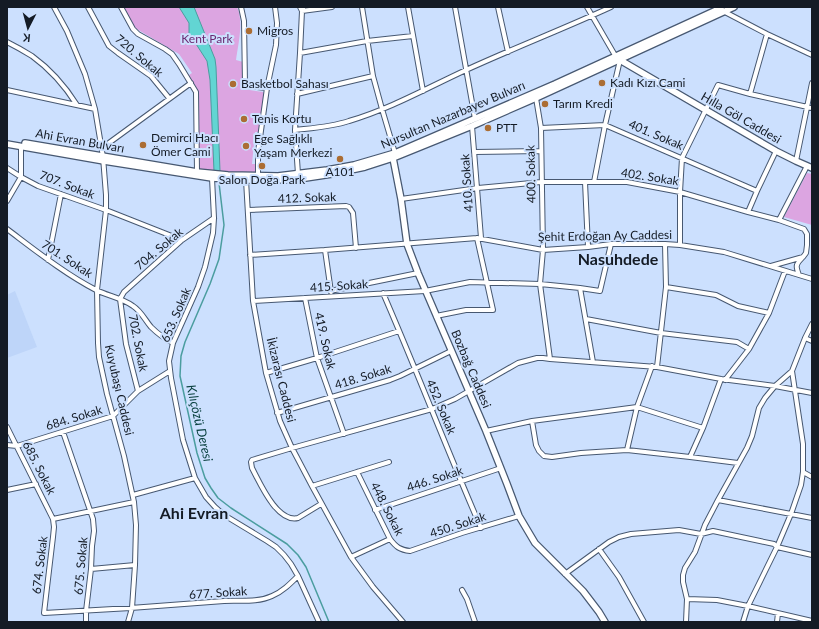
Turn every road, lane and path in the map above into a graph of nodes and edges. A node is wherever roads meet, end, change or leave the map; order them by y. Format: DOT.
graph roads {
  1 [pos="54,7"];
  2 [pos="88,7"];
  3 [pos="121,7"];
  4 [pos="241,7"];
  5 [pos="275,7"];
  6 [pos="332,7"];
  7 [pos="362,7"];
  8 [pos="408,7"];
  9 [pos="454,7"];
  10 [pos="498,7"];
  11 [pos="587,7"];
  12 [pos="611,7"];
  13 [pos="734,7"];
  14 [pos="302,8"];
  15 [pos="722,8"];
  16 [pos="592,16"];
  17 [pos="767,34"];
  18 [pos="413,36"];
  19 [pos="367,41"];
  20 [pos="7,42"];
  21 [pos="508,52"];
  22 [pos="300,53"];
  23 [pos="812,55"];
  24 [pos="618,58"];
  25 [pos="466,70"];
  26 [pos="373,76"];
  27 [pos="190,83"];
  28 [pos="812,83"];
  29 [pos="267,88"];
  30 [pos="7,90"];
  31 [pos="423,91"];
  32 [pos="297,94"];
  33 [pos="750,94"];
  34 [pos="169,98"];
  35 [pos="536,98"];
  36 [pos="77,105"];
  37 [pos="807,107"];
  38 [pos="812,108"];
  39 [pos="95,109"];
  40 [pos="382,109"];
  41 [pos="705,111"];
  42 [pos="475,119"];
  43 [pos="605,125"];
  44 [pos="472,126"];
  45 [pos="541,128"];
  46 [pos="295,130"];
  47 [pos="7,140"];
  48 [pos="7,144"];
  49 [pos="21,146"];
  50 [pos="102,148"];
  51 [pos="540,151"];
  52 [pos="475,152"];
  53 [pos="776,152"];
  54 [pos="394,155"];
  55 [pos="682,158"];
  56 [pos="103,159"];
  57 [pos="796,162"];
  58 [pos="810,167"];
  59 [pos="7,168"];
  60 [pos="196,174"];
  61 [pos="298,174"];
  62 [pos="21,177"];
  63 [pos="212,178"];
  64 [pos="258,178"];
  65 [pos="246,180"];
  66 [pos="541,182"];
  67 [pos="585,182"];
  68 [pos="594,182"];
  69 [pos="478,188"];
  70 [pos="757,191"];
  71 [pos="680,192"];
  72 [pos="60,194"];
  73 [pos="401,199"];
  74 [pos="7,201"];
  75 [pos="106,210"];
  76 [pos="248,210"];
  77 [pos="748,212"];
  78 [pos="214,218"];
  79 [pos="779,220"];
  80 [pos="7,229"];
  81 [pos="479,238"];
  82 [pos="182,240"];
  83 [pos="407,244"];
  84 [pos="612,244"];
  85 [pos="665,244"];
  86 [pos="680,245"];
  87 [pos="588,247"];
  88 [pos="356,248"];
  89 [pos="325,250"];
  90 [pos="543,250"];
  91 [pos="250,255"];
  92 [pos="803,257"];
  93 [pos="48,260"];
  94 [pos="771,266"];
  95 [pos="785,271"];
  96 [pos="418,273"];
  97 [pos="799,275"];
  98 [pos="812,279"];
  99 [pos="487,282"];
  100 [pos="540,284"];
  101 [pos="666,287"];
  102 [pos="580,288"];
  103 [pos="97,290"];
  104 [pos="425,290"];
  105 [pos="330,291"];
  106 [pos="383,293"];
  107 [pos="331,297"];
  108 [pos="305,298"];
  109 [pos="120,299"];
  110 [pos="253,301"];
  111 [pos="769,313"];
  112 [pos="436,316"];
  113 [pos="586,319"];
  114 [pos="812,324"];
  115 [pos="399,331"];
  116 [pos="661,333"];
  117 [pos="805,338"];
  118 [pos="812,341"];
  119 [pos="173,343"];
  120 [pos="749,349"];
  121 [pos="451,352"];
  122 [pos="317,358"];
  123 [pos="550,359"];
  124 [pos="593,362"];
  125 [pos="655,366"];
  126 [pos="414,369"];
  127 [pos="170,371"];
  128 [pos="792,371"];
  129 [pos="266,373"];
  130 [pos="723,380"];
  131 [pos="775,386"];
  132 [pos="794,389"];
  133 [pos="138,391"];
  134 [pos="469,391"];
  135 [pos="812,393"];
  136 [pos="330,398"];
  137 [pos="637,407"];
  138 [pos="432,409"];
  139 [pos="277,412"];
  140 [pos="113,416"];
  141 [pos="532,421"];
  142 [pos="7,427"];
  143 [pos="703,428"];
  144 [pos="486,431"];
  145 [pos="63,432"];
  146 [pos="344,434"];
  147 [pos="7,445"];
  148 [pos="17,446"];
  149 [pos="292,448"];
  150 [pos="627,450"];
  151 [pos="690,456"];
  152 [pos="389,462"];
  153 [pos="738,463"];
  154 [pos="501,468"];
  155 [pos="357,472"];
  156 [pos="803,472"];
  157 [pos="812,477"];
  158 [pos="195,478"];
  159 [pos="460,482"];
  160 [pos="36,484"];
  161 [pos="312,486"];
  162 [pos="7,490"];
  163 [pos="133,495"];
  164 [pos="718,500"];
  165 [pos="134,502"];
  166 [pos="321,504"];
  167 [pos="375,510"];
  168 [pos="90,511"];
  169 [pos="791,514"];
  170 [pos="519,516"];
  171 [pos="812,518"];
  172 [pos="53,519"];
  173 [pos="481,528"];
  174 [pos="701,534"];
  175 [pos="390,540"];
  176 [pos="777,547"];
  177 [pos="599,549"];
  178 [pos="403,550"];
  179 [pos="812,556"];
  180 [pos="351,557"];
  181 [pos="135,565"];
  182 [pos="91,569"];
  183 [pos="565,574"];
  184 [pos="298,576"];
  185 [pos="462,590"];
  186 [pos="687,599"];
  187 [pos="748,606"];
  188 [pos="132,608"];
  189 [pos="86,611"];
  190 [pos="44,613"];
  191 [pos="778,613"];
  192 [pos="812,621"];
  193 [pos="86,622"];
  194 [pos="128,622"];
  195 [pos="319,622"];
  196 [pos="403,622"];
  197 [pos="475,622"];
  198 [pos="605,622"];
  199 [pos="644,622"];
  200 [pos="686,622"];
  201 [pos="743,622"];
  202 [pos="777,622"];
  1 -- 39 [label="street, Kuyubaşı Caddesi"];
  2 -- 34 [label="street, 720. Sokak"];
  3 -- 27 [label="street"];
  4 -- 29 [label="street"];
  5 -- 29 [label="street"];
  6 -- 14 [label="street"];
  7 -- 19 [label="street"];
  8 -- 18 [label="street"];
  9 -- 25 [label="street"];
  10 -- 21 [label="street"];
  11 -- 16 [label="street"];
  12 -- 16 [label="street"];
  13 -- 15 [label="main road"];
  14 -- 22 [label="street"];
  15 -- 17 [label="street"];
  15 -- 24 [label="main road"];
  16 -- 21 [label="street"];
  16 -- 24 [label="street"];
  17 -- 23 [label="street"];
  17 -- 33 [label="street"];
  18 -- 19 [label="street"];
  18 -- 31 [label="street"];
  19 -- 22 [label="street"];
  19 -- 26 [label="street"];
  20 -- 36 [label="street"];
  21 -- 25 [label="street"];
  22 -- 32 [label="street"];
  24 -- 35 [label="main road, Nursultan Nazarbayev Bulvarı"];
  24 -- 41 [label="main road, Hılla Göl Caddesi"];
  24 -- 42 [label="main road, Nursultan Nazarbayev Bulvarı"];
  24 -- 43 [label="street"];
  25 -- 31 [label="street"];
  25 -- 42 [label="street"];
  26 -- 32 [label="street"];
  26 -- 40 [label="street"];
  27 -- 34 [label="street"];
  27 -- 60 [label="street"];
  28 -- 37 [label="street"];
  29 -- 64 [label="street"];
  30 -- 36 [label="street"];
  31 -- 40 [label="street"];
  32 -- 46 [label="street"];
  33 -- 37 [label="street"];
  33 -- 41 [label="street"];
  34 -- 50 [label="street"];
  35 -- 44 [label="main road, Nursultan Nazarbayev Bulvarı"];
  35 -- 45 [label="street, 400. Sokak"];
  36 -- 39 [label="street"];
  37 -- 38 [label="street"];
  37 -- 57 [label="street"];
  39 -- 50 [label="street, Kuyubaşı Caddesi"];
  40 -- 46 [label="street"];
  40 -- 54 [label="street"];
  41 -- 53 [label="main road, Hılla Göl Caddesi"];
  41 -- 55 [label="street"];
  42 -- 54 [label="main road, Nursultan Nazarbayev Bulvarı"];
  43 -- 45 [label="street, 401. Sokak"];
  43 -- 55 [label="street, 401. Sokak"];
  43 -- 68 [label="street"];
  44 -- 52 [label="street, 410. Sokak"];
  44 -- 54 [label="main road, Nursultan Nazarbayev Bulvarı"];
  45 -- 51 [label="street, 400. Sokak"];
  46 -- 61 [label="street"];
  47 -- 56 [label="main road, Ahi Evran Bulvarı"];
  48 -- 49 [label="main road, Ahi Evran Bulvarı"];
  49 -- 56 [label="main road, Ahi Evran Bulvarı"];
  49 -- 62 [label="street"];
  50 -- 56 [label="street, Kuyubaşı Caddesi"];
  51 -- 52 [label="street"];
  51 -- 66 [label="street, 400. Sokak"];
  52 -- 69 [label="street, 410. Sokak"];
  53 -- 57 [label="main road, Hılla Göl Caddesi"];
  53 -- 70 [label="street"];
  54 -- 61 [label="main road, Nursultan Nazarbayev Bulvarı"];
  54 -- 64 [label="main road, Nursultan Nazarbayev Bulvarı"];
  54 -- 73 [label="main road, Bozbağ Caddesi"];
  55 -- 70 [label="street, 401. Sokak"];
  55 -- 71 [label="street"];
  56 -- 60 [label="main road, Ahi Evran Bulvarı"];
  56 -- 75 [label="street, Kuyubaşı Caddesi"];
  57 -- 58 [label="main road, Hılla Göl Caddesi"];
  58 -- 79 [label="street"];
  59 -- 62 [label="street, 707. Sokak"];
  60 -- 63 [label="main road"];
  60 -- 64 [label="main road, Nursultan Nazarbayev Bulvarı"];
  61 -- 64 [label="main road, Nursultan Nazarbayev Bulvarı"];
  62 -- 72 [label="street, 707. Sokak"];
  62 -- 74 [label="street"];
  63 -- 65 [label="main road, Nursultan Nazarbayev Bulvarı"];
  63 -- 78 [label="street, 653. Sokak"];
  64 -- 65 [label="main road, Nursultan Nazarbayev Bulvarı"];
  65 -- 76 [label="street, İkizarası Caddesi"];
  66 -- 67 [label="street, 402. Sokak"];
  66 -- 69 [label="street, 402. Sokak"];
  66 -- 90 [label="street, 400. Sokak"];
  67 -- 68 [label="street, 402. Sokak"];
  67 -- 87 [label="street"];
  68 -- 71 [label="street, 402. Sokak"];
  69 -- 73 [label="street, 402. Sokak"];
  69 -- 81 [label="street, 410. Sokak"];
  70 -- 77 [label="street"];
  71 -- 77 [label="street, 402. Sokak"];
  71 -- 86 [label="street"];
  72 -- 75 [label="street, 707. Sokak"];
  72 -- 93 [label="street"];
  73 -- 83 [label="main road, Bozbağ Caddesi"];
  75 -- 82 [label="street, 707. Sokak"];
  75 -- 103 [label="street, Kuyubaşı Caddesi"];
  76 -- 88 [label="street, 412. Sokak"];
  76 -- 91 [label="street, İkizarası Caddesi"];
  77 -- 79 [label="street, 402. Sokak"];
  78 -- 82 [label="street, 704. Sokak"];
  78 -- 119 [label="street, 653. Sokak"];
  79 -- 92 [label="street, 402. Sokak"];
  80 -- 93 [label="street, 701. Sokak"];
  81 -- 83 [label="street, Şehit Erdoğan Ay Caddesi"];
  81 -- 90 [label="street, Şehit Erdoğan Ay Caddesi"];
  81 -- 99 [label="street, 410. Sokak"];
  82 -- 109 [label="street, 704. Sokak"];
  83 -- 88 [label="street, Şehit Erdoğan Ay Caddesi"];
  83 -- 96 [label="main road, Bozbağ Caddesi"];
  84 -- 85 [label="street, Şehit Erdoğan Ay Caddesi"];
  84 -- 87 [label="street, Şehit Erdoğan Ay Caddesi"];
  84 -- 102 [label="street, 415. Sokak"];
  85 -- 86 [label="street, Şehit Erdoğan Ay Caddesi"];
  85 -- 101 [label="street"];
  86 -- 94 [label="street, Şehit Erdoğan Ay Caddesi"];
  87 -- 90 [label="street, Şehit Erdoğan Ay Caddesi"];
  88 -- 89 [label="street, Şehit Erdoğan Ay Caddesi"];
  89 -- 91 [label="street, Şehit Erdoğan Ay Caddesi"];
  89 -- 105 [label="street"];
  90 -- 100 [label="street, 400. Sokak"];
  91 -- 110 [label="street, İkizarası Caddesi"];
  92 -- 94 [label="street"];
  92 -- 97 [label="street"];
  93 -- 103 [label="street, 701. Sokak"];
  94 -- 95 [label="street, Şehit Erdoğan Ay Caddesi"];
  95 -- 97 [label="street, Şehit Erdoğan Ay Caddesi"];
  95 -- 111 [label="street"];
  96 -- 104 [label="main road, Bozbağ Caddesi"];
  96 -- 105 [label="street"];
  97 -- 98 [label="street, Şehit Erdoğan Ay Caddesi"];
  99 -- 100 [label="street, 415. Sokak"];
  99 -- 104 [label="street, 415. Sokak"];
  99 -- 112 [label="street, 410. Sokak"];
  100 -- 102 [label="street, 415. Sokak"];
  100 -- 123 [label="street, 400. Sokak"];
  101 -- 111 [label="street"];
  101 -- 116 [label="street"];
  102 -- 113 [label="street"];
  103 -- 109 [label="street, 701. Sokak"];
  103 -- 140 [label="street, Kuyubaşı Caddesi"];
  104 -- 106 [label="street, 415. Sokak"];
  104 -- 112 [label="main road, Bozbağ Caddesi"];
  105 -- 107 [label="street"];
  106 -- 107 [label="street, 415. Sokak"];
  106 -- 115 [label="street, 452. Sokak"];
  107 -- 108 [label="street, 415. Sokak"];
  108 -- 110 [label="street, 415. Sokak"];
  108 -- 122 [label="street, 419. Sokak"];
  109 -- 119 [label="street, 701. Sokak"];
  109 -- 133 [label="street, 702. Sokak"];
  110 -- 129 [label="street, İkizarası Caddesi"];
  111 -- 120 [label="street"];
  112 -- 121 [label="main road, Bozbağ Caddesi"];
  113 -- 116 [label="street"];
  113 -- 124 [label="street"];
  114 -- 117 [label="street"];
  115 -- 122 [label="street"];
  115 -- 126 [label="street, 452. Sokak"];
  116 -- 120 [label="street"];
  116 -- 125 [label="street"];
  117 -- 118 [label="street"];
  117 -- 128 [label="street"];
  119 -- 127 [label="street, 653. Sokak"];
  120 -- 130 [label="street"];
  121 -- 126 [label="street, 418. Sokak"];
  121 -- 134 [label="main road, Bozbağ Caddesi"];
  122 -- 129 [label="street"];
  122 -- 136 [label="street, 419. Sokak"];
  123 -- 124 [label="street"];
  123 -- 134 [label="street"];
  124 -- 125 [label="street"];
  125 -- 130 [label="street"];
  125 -- 137 [label="street"];
  126 -- 136 [label="street, 418. Sokak"];
  126 -- 138 [label="street, 452. Sokak"];
  127 -- 133 [label="street"];
  127 -- 158 [label="street, 653. Sokak"];
  128 -- 131 [label="street"];
  128 -- 132 [label="street"];
  129 -- 139 [label="street, İkizarası Caddesi"];
  130 -- 131 [label="street"];
  130 -- 143 [label="street"];
  131 -- 132 [label="street"];
  131 -- 153 [label="street"];
  132 -- 135 [label="street"];
  132 -- 156 [label="street"];
  133 -- 140 [label="street"];
  134 -- 138 [label="street"];
  134 -- 144 [label="main road, Bozbağ Caddesi"];
  136 -- 139 [label="street, 418. Sokak"];
  136 -- 146 [label="street, 419. Sokak"];
  137 -- 141 [label="street"];
  137 -- 143 [label="street"];
  137 -- 150 [label="street"];
  138 -- 146 [label="street"];
  138 -- 159 [label="street, 452. Sokak"];
  139 -- 149 [label="street, İkizarası Caddesi"];
  140 -- 145 [label="street, 684. Sokak"];
  140 -- 163 [label="street, Kuyubaşı Caddesi"];
  141 -- 144 [label="street"];
  141 -- 150 [label="street"];
  142 -- 148 [label="street, 685. Sokak"];
  143 -- 151 [label="street"];
  144 -- 154 [label="main road, Bozbağ Caddesi"];
  145 -- 148 [label="street, 684. Sokak"];
  145 -- 168 [label="street, 675. Sokak"];
  146 -- 149 [label="street"];
  147 -- 148 [label="street"];
  148 -- 160 [label="street, 685. Sokak"];
  149 -- 161 [label="street, İkizarası Caddesi"];
  149 -- 166 [label="street"];
  150 -- 151 [label="street"];
  151 -- 153 [label="street"];
  152 -- 155 [label="street"];
  153 -- 164 [label="street"];
  154 -- 159 [label="street, 446. Sokak"];
  154 -- 170 [label="main road, Bozbağ Caddesi"];
  155 -- 161 [label="street"];
  155 -- 167 [label="street, 448. Sokak"];
  156 -- 157 [label="street"];
  156 -- 169 [label="street"];
  158 -- 163 [label="street"];
  158 -- 184 [label="street, 653. Sokak"];
  159 -- 167 [label="street, 446. Sokak"];
  159 -- 173 [label="street, 452. Sokak"];
  160 -- 162 [label="street"];
  160 -- 172 [label="street, 685. Sokak"];
  161 -- 166 [label="street, İkizarası Caddesi"];
  163 -- 165 [label="street, Kuyubaşı Caddesi"];
  164 -- 169 [label="street"];
  164 -- 174 [label="street"];
  165 -- 168 [label="street"];
  165 -- 181 [label="street, Kuyubaşı Caddesi"];
  166 -- 180 [label="street, İkizarası Caddesi"];
  167 -- 175 [label="street, 448. Sokak"];
  168 -- 172 [label="street"];
  168 -- 182 [label="street, 675. Sokak"];
  169 -- 171 [label="street"];
  169 -- 176 [label="street"];
  170 -- 173 [label="street, 450. Sokak"];
  170 -- 183 [label="main road, Bozbağ Caddesi"];
  172 -- 190 [label="street, 674. Sokak"];
  173 -- 178 [label="street, 450. Sokak"];
  174 -- 176 [label="street"];
  174 -- 177 [label="street"];
  174 -- 186 [label="street"];
  175 -- 178 [label="street, 448. Sokak"];
  175 -- 180 [label="street"];
  176 -- 179 [label="street"];
  176 -- 187 [label="street"];
  177 -- 183 [label="street"];
  177 -- 199 [label="street"];
  180 -- 196 [label="street, İkizarası Caddesi"];
  181 -- 182 [label="street"];
  181 -- 188 [label="street, Kuyubaşı Caddesi"];
  182 -- 189 [label="street, 675. Sokak"];
  183 -- 198 [label="main road, Bozbağ Caddesi"];
  184 -- 188 [label="street, 677. Sokak"];
  184 -- 195 [label="street, 653. Sokak"];
  185 -- 197 [label="street"];
  186 -- 187 [label="street"];
  186 -- 200 [label="street"];
  187 -- 191 [label="street"];
  187 -- 201 [label="street"];
  188 -- 189 [label="street, 677. Sokak"];
  188 -- 194 [label="street, Kuyubaşı Caddesi"];
  189 -- 190 [label="street, 677. Sokak"];
  189 -- 193 [label="street, 675. Sokak"];
  191 -- 192 [label="street"];
  191 -- 202 [label="street"];
}
